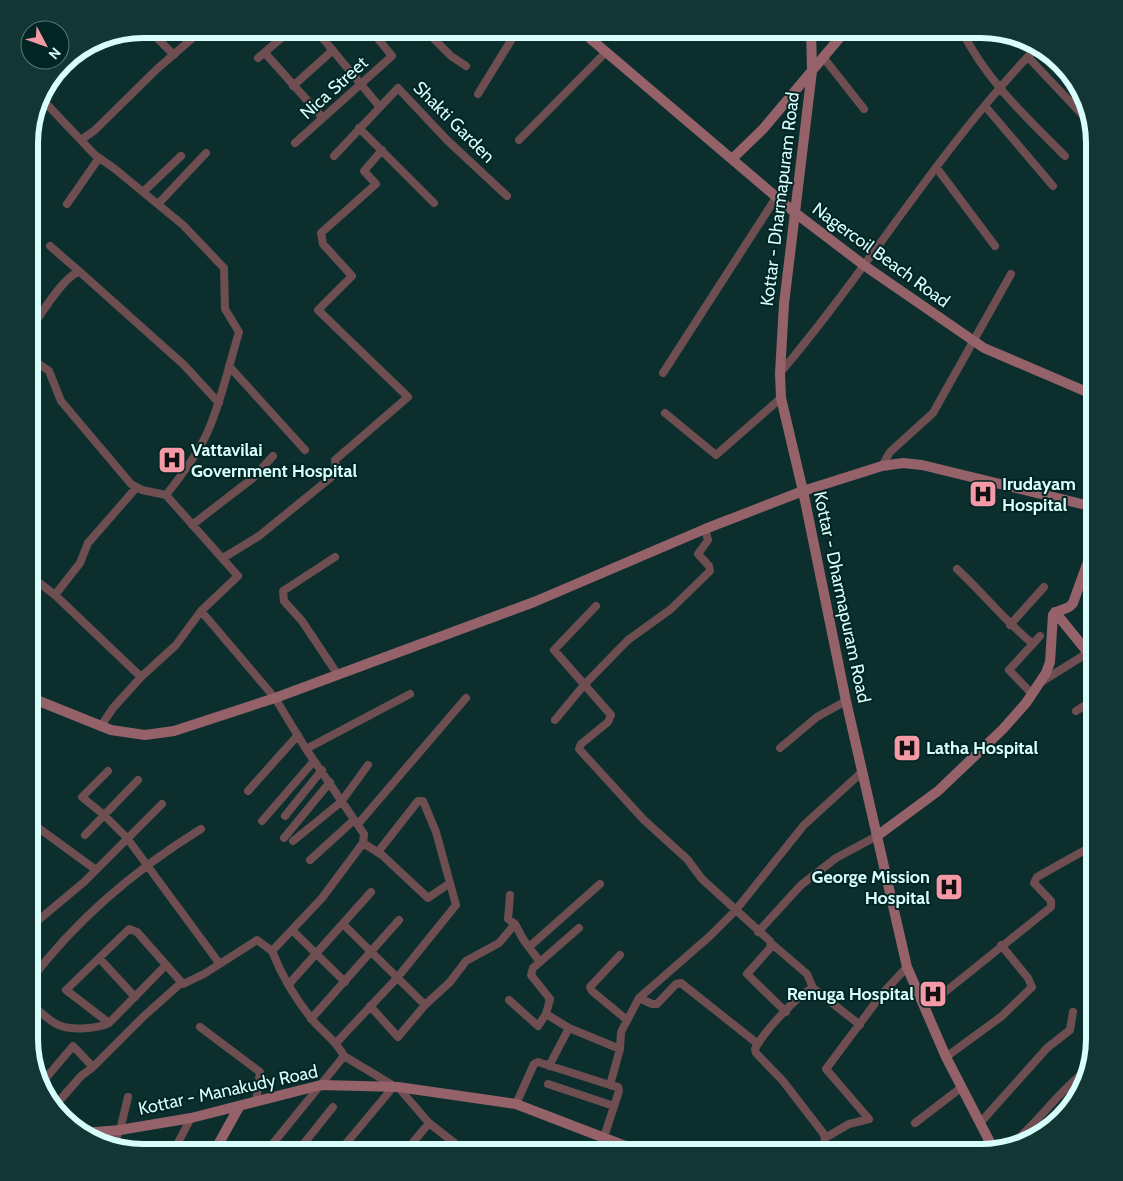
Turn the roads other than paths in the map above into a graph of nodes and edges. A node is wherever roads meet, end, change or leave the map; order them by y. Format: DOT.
graph roads {
  1 [pos="157,38"];
  2 [pos="193,38"];
  3 [pos="282,38"];
  4 [pos="323,38"];
  5 [pos="377,38"];
  6 [pos="433,38"];
  7 [pos="512,38"];
  8 [pos="590,38"];
  9 [pos="811,38"];
  10 [pos="839,38"];
  11 [pos="965,38"];
  12 [pos="333,50"];
  13 [pos="606,52"];
  14 [pos="1033,52"];
  15 [pos="265,53"];
  16 [pos="174,55"];
  17 [pos="823,57"];
  18 [pos="1028,57"];
  19 [pos="258,58"];
  20 [pos="466,66"];
  21 [pos="812,71"];
  22 [pos="360,84"];
  23 [pos="293,86"];
  24 [pos="999,88"];
  25 [pos="478,94"];
  26 [pos="45,102"];
  27 [pos="379,106"];
  28 [pos="985,106"];
  29 [pos="864,109"];
  30 [pos="1081,113"];
  31 [pos="322,117"];
  32 [pos="359,128"];
  33 [pos="81,140"];
  34 [pos="519,140"];
  35 [pos="295,143"];
  36 [pos="382,150"];
  37 [pos="206,153"];
  38 [pos="181,156"];
  39 [pos="334,156"];
  40 [pos="1065,156"];
  41 [pos="99,158"];
  42 [pos="732,159"];
  43 [pos="936,167"];
  44 [pos="1053,186"];
  45 [pos="143,192"];
  46 [pos="507,196"];
  47 [pos="777,196"];
  48 [pos="434,203"];
  49 [pos="66,204"];
  50 [pos="158,204"];
  51 [pos="794,212"];
  52 [pos="50,246"];
  53 [pos="995,246"];
  54 [pos="865,266"];
  55 [pos="80,272"];
  56 [pos="1011,274"];
  57 [pos="38,319"];
  58 [pos="973,340"];
  59 [pos="38,363"];
  60 [pos="229,366"];
  61 [pos="662,373"];
  62 [pos="780,373"];
  63 [pos="1086,390"];
  64 [pos="781,398"];
  65 [pos="219,403"];
  66 [pos="665,413"];
  67 [pos="305,450"];
  68 [pos="273,456"];
  69 [pos="882,466"];
  70 [pos="136,488"];
  71 [pos="803,491"];
  72 [pos="166,495"];
  73 [pos="1086,505"];
  74 [pos="192,525"];
  75 [pos="705,529"];
  76 [pos="335,556"];
  77 [pos="223,558"];
  78 [pos="957,569"];
  79 [pos="1086,577"];
  80 [pos="38,582"];
  81 [pos="1044,587"];
  82 [pos="56,595"];
  83 [pos="596,606"];
  84 [pos="201,612"];
  85 [pos="1055,612"];
  86 [pos="1010,625"];
  87 [pos="1040,636"];
  88 [pos="1033,644"];
  89 [pos="1086,647"];
  90 [pos="1086,657"];
  91 [pos="338,675"];
  92 [pos="141,677"];
  93 [pos="1041,682"];
  94 [pos="584,685"];
  95 [pos="410,694"];
  96 [pos="1032,694"];
  97 [pos="275,698"];
  98 [pos="466,698"];
  99 [pos="38,700"];
  100 [pos="846,701"];
  101 [pos="1086,704"];
  102 [pos="1076,711"];
  103 [pos="555,720"];
  104 [pos="100,726"];
  105 [pos="298,735"];
  106 [pos="780,748"];
  107 [pos="306,749"];
  108 [pos="314,760"];
  109 [pos="368,765"];
  110 [pos="322,770"];
  111 [pos="108,771"];
  112 [pos="862,772"];
  113 [pos="138,780"];
  114 [pos="330,782"];
  115 [pos="248,791"];
  116 [pos="341,802"];
  117 [pos="162,804"];
  118 [pos="104,815"];
  119 [pos="285,816"];
  120 [pos="262,821"];
  121 [pos="356,822"];
  122 [pos="38,828"];
  123 [pos="201,829"];
  124 [pos="86,835"];
  125 [pos="877,836"];
  126 [pos="127,838"];
  127 [pos="284,838"];
  128 [pos="293,841"];
  129 [pos="363,843"];
  130 [pos="1086,850"];
  131 [pos="378,852"];
  132 [pos="310,860"];
  133 [pos="149,866"];
  134 [pos="96,870"];
  135 [pos="450,882"];
  136 [pos="600,884"];
  137 [pos="371,892"];
  138 [pos="510,895"];
  139 [pos="735,911"];
  140 [pos="38,920"];
  141 [pos="399,920"];
  142 [pos="343,924"];
  143 [pos="515,924"];
  144 [pos="579,928"];
  145 [pos="292,930"];
  146 [pos="758,932"];
  147 [pos="772,944"];
  148 [pos="1001,946"];
  149 [pos="529,947"];
  150 [pos="272,950"];
  151 [pos="372,951"];
  152 [pos="317,953"];
  153 [pos="620,954"];
  154 [pos="100,959"];
  155 [pos="540,962"];
  156 [pos="220,963"];
  157 [pos="166,965"];
  158 [pos="907,967"];
  159 [pos="38,972"];
  160 [pos="397,978"];
  161 [pos="345,982"];
  162 [pos="182,984"];
  163 [pos="289,984"];
  164 [pos="813,988"];
  165 [pos="134,997"];
  166 [pos="639,998"];
  167 [pos="508,1000"];
  168 [pos="425,1005"];
  169 [pos="370,1006"];
  170 [pos="925,1008"];
  171 [pos="38,1010"];
  172 [pos="786,1012"];
  173 [pos="1073,1012"];
  174 [pos="546,1014"];
  175 [pos="311,1019"];
  176 [pos="627,1020"];
  177 [pos="109,1023"];
  178 [pos="860,1025"];
  179 [pos="200,1027"];
  180 [pos="569,1028"];
  181 [pos="336,1042"];
  182 [pos="758,1044"];
  183 [pos="620,1049"];
  184 [pos="344,1056"];
  185 [pos="946,1057"];
  186 [pos="549,1066"];
  187 [pos="93,1067"];
  188 [pos="1079,1077"];
  189 [pos="45,1080"];
  190 [pos="548,1084"];
  191 [pos="321,1085"];
  192 [pos="610,1085"];
  193 [pos="396,1086"];
  194 [pos="962,1087"];
  195 [pos="128,1097"];
  196 [pos="59,1101"];
  197 [pos="256,1102"];
  198 [pos="516,1104"];
  199 [pos="614,1106"];
  200 [pos="239,1107"];
  201 [pos="333,1107"];
  202 [pos="191,1118"];
  203 [pos="429,1123"];
  204 [pos="915,1123"];
  205 [pos="980,1123"];
  206 [pos="120,1130"];
  207 [pos="95,1133"];
  208 [pos="604,1136"];
  209 [pos="1019,1137"];
  210 [pos="825,1138"];
  211 [pos="115,1140"];
  212 [pos="991,1143"];
  213 [pos="178,1144"];
  214 [pos="218,1144"];
  215 [pos="273,1144"];
  216 [pos="303,1144"];
  217 [pos="346,1144"];
  218 [pos="412,1144"];
  219 [pos="456,1144"];
  220 [pos="622,1144"];
  221 [pos="824,1144"];
  1 -- 16 [label="street"];
  2 -- 16 [label="street"];
  3 -- 15 [label="street"];
  4 -- 12 [label="street"];
  5 -- 22 [label="street, Nica Street"];
  6 -- 20 [label="street"];
  7 -- 25 [label="street"];
  8 -- 13 [label="main road, Nagercoil Beach Road"];
  9 -- 21 [label="main road, Kottar - Dharmapuram Road"];
  10 -- 17 [label="main road"];
  11 -- 24 [label="street"];
  12 -- 22 [label="street"];
  12 -- 23 [label="street"];
  13 -- 34 [label="street"];
  13 -- 42 [label="main road, Nagercoil Beach Road"];
  14 -- 18 [label="street"];
  15 -- 19 [label="street"];
  15 -- 23 [label="street"];
  16 -- 33 [label="street"];
  17 -- 21 [label="main road"];
  17 -- 29 [label="street"];
  18 -- 24 [label="street"];
  18 -- 30 [label="street"];
  21 -- 42 [label="main road"];
  21 -- 51 [label="main road, Kottar - Dharmapuram Road"];
  22 -- 27 [label="street"];
  22 -- 31 [label="street, Nica Street"];
  23 -- 31 [label="street"];
  24 -- 28 [label="street"];
  24 -- 40 [label="street"];
  26 -- 33 [label="street"];
  27 -- 32 [label="street"];
  27 -- 46 [label="street, Shakti Garden"];
  28 -- 43 [label="street"];
  28 -- 44 [label="street"];
  31 -- 35 [label="street, Nica Street"];
  32 -- 36 [label="street"];
  32 -- 39 [label="street"];
  33 -- 41 [label="street"];
  36 -- 48 [label="street"];
  36 -- 77 [label="street"];
  37 -- 50 [label="street"];
  38 -- 45 [label="street"];
  41 -- 45 [label="street"];
  41 -- 49 [label="street"];
  42 -- 47 [label="main road, Nagercoil Beach Road"];
  43 -- 53 [label="street"];
  43 -- 54 [label="street"];
  45 -- 50 [label="street"];
  47 -- 51 [label="main road, Nagercoil Beach Road"];
  47 -- 61 [label="street"];
  50 -- 60 [label="street"];
  51 -- 54 [label="main road, Nagercoil Beach Road"];
  51 -- 62 [label="main road, Kottar - Dharmapuram Road"];
  52 -- 55 [label="street"];
  54 -- 58 [label="main road, Nagercoil Beach Road"];
  54 -- 62 [label="street"];
  55 -- 57 [label="street"];
  55 -- 65 [label="street"];
  56 -- 58 [label="street"];
  58 -- 63 [label="main road, Nagercoil Beach Road"];
  58 -- 69 [label="street"];
  59 -- 70 [label="street"];
  60 -- 65 [label="street"];
  60 -- 67 [label="street"];
  62 -- 64 [label="main road, Kottar - Dharmapuram Road"];
  64 -- 66 [label="street"];
  64 -- 71 [label="main road, Kottar - Dharmapuram Road"];
  65 -- 72 [label="street"];
  68 -- 74 [label="street"];
  69 -- 71 [label="main road"];
  69 -- 73 [label="main road"];
  70 -- 72 [label="street"];
  70 -- 82 [label="street"];
  71 -- 75 [label="main road"];
  71 -- 100 [label="main road, Kottar - Dharmapuram Road"];
  72 -- 74 [label="street"];
  74 -- 77 [label="street"];
  75 -- 91 [label="main road"];
  75 -- 94 [label="street"];
  76 -- 91 [label="street"];
  77 -- 84 [label="street"];
  78 -- 86 [label="street"];
  79 -- 85 [label="main road"];
  80 -- 82 [label="street"];
  81 -- 86 [label="street"];
  82 -- 92 [label="street"];
  83 -- 94 [label="street"];
  84 -- 92 [label="street"];
  84 -- 97 [label="street"];
  85 -- 89 [label="main road"];
  85 -- 93 [label="main road"];
  86 -- 88 [label="street"];
  87 -- 88 [label="street"];
  88 -- 96 [label="street"];
  90 -- 93 [label="street"];
  91 -- 97 [label="main road"];
  92 -- 104 [label="street"];
  93 -- 96 [label="main road"];
  94 -- 103 [label="street"];
  94 -- 139 [label="street"];
  95 -- 107 [label="street"];
  96 -- 125 [label="main road"];
  97 -- 104 [label="main road"];
  97 -- 105 [label="street"];
  98 -- 121 [label="street"];
  99 -- 104 [label="main road"];
  100 -- 106 [label="street"];
  100 -- 112 [label="main road, Kottar - Dharmapuram Road"];
  101 -- 102 [label="street"];
  105 -- 107 [label="street"];
  105 -- 115 [label="street"];
  107 -- 108 [label="street"];
  108 -- 110 [label="street"];
  108 -- 120 [label="street"];
  109 -- 116 [label="street"];
  110 -- 114 [label="street"];
  110 -- 119 [label="street"];
  111 -- 118 [label="street"];
  112 -- 125 [label="main road, Kottar - Dharmapuram Road"];
  112 -- 139 [label="street"];
  113 -- 118 [label="street"];
  114 -- 116 [label="street"];
  114 -- 127 [label="street"];
  116 -- 121 [label="street"];
  116 -- 128 [label="street"];
  117 -- 126 [label="street"];
  118 -- 124 [label="street"];
  118 -- 126 [label="street"];
  121 -- 129 [label="street"];
  121 -- 132 [label="street"];
  122 -- 134 [label="street"];
  123 -- 133 [label="street"];
  125 -- 146 [label="street"];
  125 -- 158 [label="main road, Kottar - Dharmapuram Road"];
  126 -- 133 [label="street"];
  126 -- 134 [label="street"];
  129 -- 131 [label="street"];
  129 -- 145 [label="street"];
  130 -- 148 [label="street"];
  131 -- 135 [label="street"];
  131 -- 135 [label="street"];
  133 -- 156 [label="street"];
  133 -- 159 [label="street"];
  134 -- 140 [label="street"];
  135 -- 160 [label="street"];
  136 -- 149 [label="street"];
  137 -- 142 [label="street"];
  138 -- 143 [label="street"];
  139 -- 146 [label="street"];
  139 -- 166 [label="street"];
  141 -- 151 [label="street"];
  142 -- 151 [label="street"];
  142 -- 152 [label="street"];
  143 -- 149 [label="street"];
  143 -- 168 [label="street"];
  144 -- 155 [label="street"];
  145 -- 150 [label="street"];
  145 -- 152 [label="street"];
  146 -- 147 [label="street"];
  147 -- 164 [label="street"];
  147 -- 172 [label="street"];
  148 -- 170 [label="street"];
  148 -- 185 [label="street"];
  149 -- 155 [label="street"];
  150 -- 156 [label="street"];
  150 -- 163 [label="street"];
  151 -- 160 [label="street"];
  151 -- 161 [label="street"];
  152 -- 161 [label="street"];
  152 -- 163 [label="street"];
  153 -- 176 [label="street"];
  154 -- 157 [label="street"];
  154 -- 165 [label="street"];
  154 -- 177 [label="street"];
  155 -- 174 [label="street"];
  156 -- 162 [label="street"];
  157 -- 162 [label="street"];
  157 -- 165 [label="street"];
  158 -- 170 [label="main road, Kottar - Dharmapuram Road"];
  158 -- 178 [label="street"];
  160 -- 168 [label="street"];
  160 -- 169 [label="street"];
  161 -- 175 [label="street"];
  162 -- 187 [label="street"];
  163 -- 175 [label="street"];
  164 -- 172 [label="street"];
  164 -- 178 [label="street"];
  165 -- 177 [label="street"];
  166 -- 176 [label="street"];
  166 -- 182 [label="street"];
  167 -- 174 [label="street"];
  168 -- 169 [label="street"];
  169 -- 181 [label="street"];
  170 -- 185 [label="main road, Kottar - Dharmapuram Road"];
  171 -- 177 [label="street"];
  172 -- 182 [label="street"];
  173 -- 205 [label="street"];
  174 -- 180 [label="street"];
  175 -- 181 [label="street"];
  176 -- 183 [label="street"];
  178 -- 210 [label="street"];
  179 -- 197 [label="street"];
  180 -- 183 [label="street"];
  180 -- 186 [label="street"];
  181 -- 184 [label="street"];
  182 -- 210 [label="street"];
  183 -- 192 [label="street"];
  184 -- 191 [label="street"];
  184 -- 193 [label="street"];
  185 -- 194 [label="main road, Kottar - Dharmapuram Road"];
  186 -- 192 [label="street"];
  186 -- 198 [label="street"];
  187 -- 189 [label="street"];
  187 -- 196 [label="street"];
  188 -- 209 [label="street"];
  190 -- 199 [label="street"];
  191 -- 193 [label="main road, Kottar - Manakudy Road"];
  191 -- 197 [label="main road, Kottar - Manakudy Road"];
  191 -- 215 [label="street"];
  192 -- 199 [label="street"];
  193 -- 198 [label="main road, Kottar - Manakudy Road"];
  193 -- 203 [label="street"];
  193 -- 217 [label="street"];
  194 -- 204 [label="street"];
  194 -- 205 [label="main road, Kottar - Dharmapuram Road"];
  195 -- 206 [label="street"];
  197 -- 200 [label="main road, Kottar - Manakudy Road"];
  198 -- 208 [label="main road, Kottar - Manakudy Road"];
  199 -- 208 [label="street"];
  200 -- 202 [label="main road, Kottar - Manakudy Road"];
  200 -- 214 [label="main road"];
  201 -- 216 [label="street"];
  202 -- 206 [label="main road, Kottar - Manakudy Road"];
  202 -- 213 [label="street"];
  203 -- 218 [label="street"];
  203 -- 219 [label="street"];
  205 -- 212 [label="main road, Kottar - Dharmapuram Road"];
  206 -- 207 [label="main road, Kottar - Manakudy Road"];
  206 -- 211 [label="street"];
  208 -- 220 [label="main road, Kottar - Manakudy Road"];
  210 -- 221 [label="street"];
}
